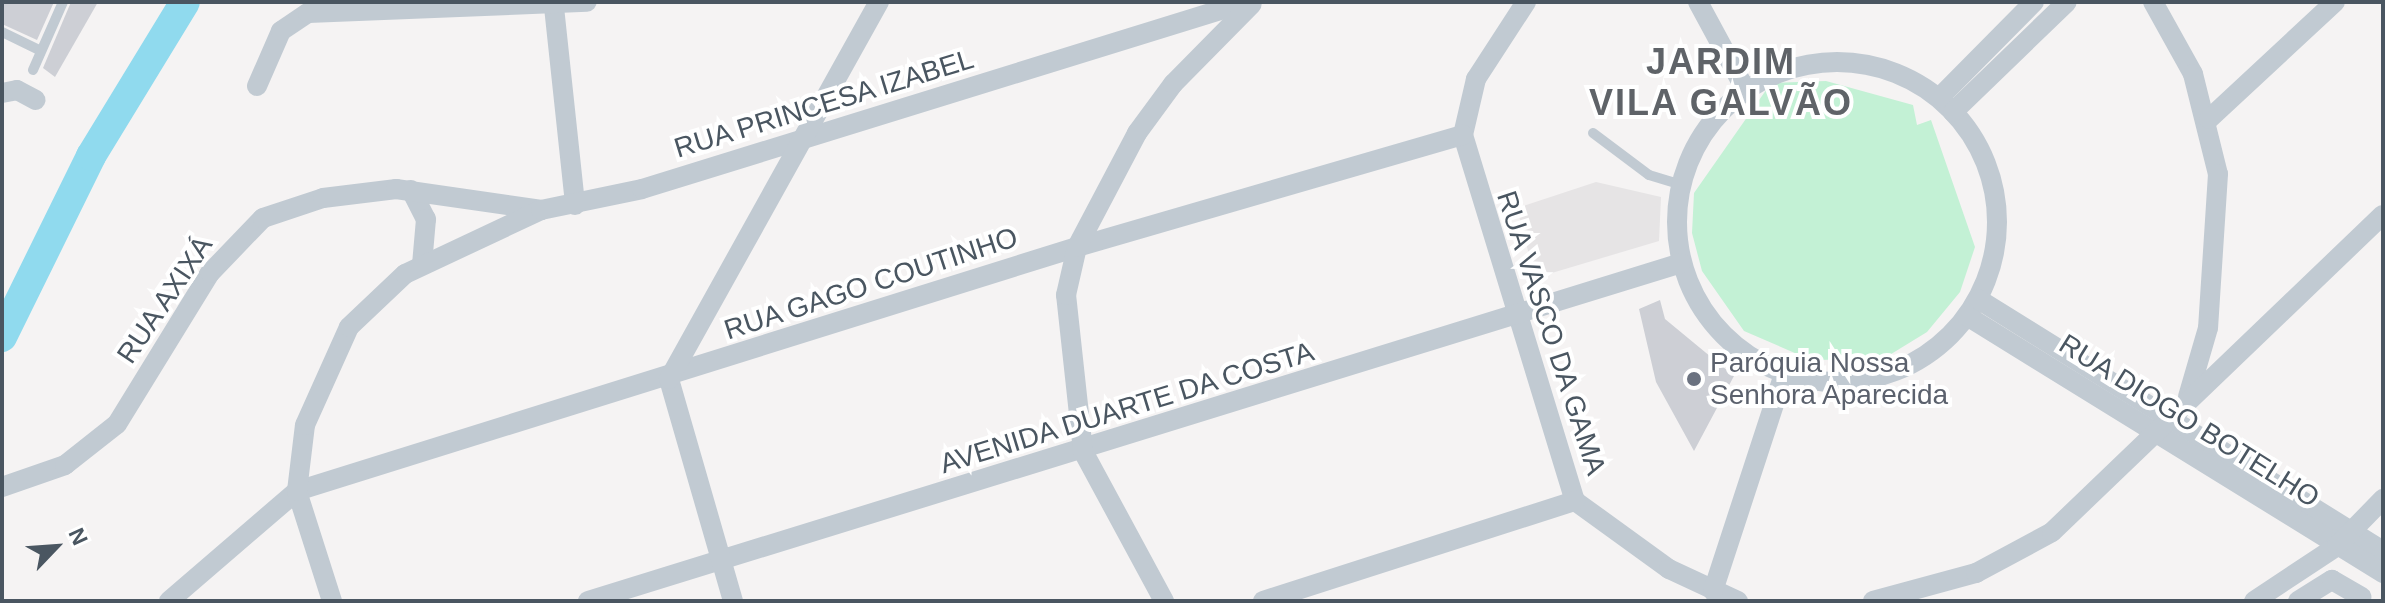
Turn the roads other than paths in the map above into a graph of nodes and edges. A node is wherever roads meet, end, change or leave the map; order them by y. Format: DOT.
graph roads {
  1 [pos="63,2"];
  2 [pos="587,2"];
  3 [pos="879,2"];
  4 [pos="1246,2"];
  5 [pos="1254,2"];
  6 [pos="1526,2"];
  7 [pos="1698,2"];
  8 [pos="2034,2"];
  9 [pos="2067,2"];
  10 [pos="2153,2"];
  11 [pos="2335,2"];
  12 [pos="554,7"];
  13 [pos="2,32"];
  14 [pos="41,51"];
  15 [pos="33,70"];
  16 [pos="257,86"];
  17 [pos="1745,89"];
  18 [pos="2,93"];
  19 [pos="36,100"];
  20 [pos="1946,105"];
  21 [pos="2209,119"];
  22 [pos="1593,133"];
  23 [pos="1463,135"];
  24 [pos="802,140"];
  25 [pos="1679,184"];
  26 [pos="411,190"];
  27 [pos="575,205"];
  28 [pos="541,210"];
  29 [pos="2383,215"];
  30 [pos="1077,247"];
  31 [pos="1681,263"];
  32 [pos="422,265"];
  33 [pos="1972,307"];
  34 [pos="1517,318"];
  35 [pos="1784,374"];
  36 [pos="669,379"];
  37 [pos="2186,401"];
  38 [pos="2162,428"];
  39 [pos="1083,451"];
  40 [pos="2,487"];
  41 [pos="297,491"];
  42 [pos="2383,499"];
  43 [pos="1575,501"];
  44 [pos="2345,540"];
  45 [pos="2383,551"];
  46 [pos="722,560"];
  47 [pos="2383,573"];
  48 [pos="1713,591"];
  49 [pos="2361,597"];
  50 [pos="169,601"];
  51 [pos="332,601"];
  52 [pos="588,601"];
  53 [pos="733,601"];
  54 [pos="1164,601"];
  55 [pos="1263,601"];
  56 [pos="1738,601"];
  57 [pos="1873,601"];
  58 [pos="2254,601"];
  59 [pos="2298,601"];
  1 -- 14 [label="lane"];
  2 -- 12 [label="street"];
  3 -- 24 [label="street"];
  4 -- 24 [label="street, RUA PRINCESA IZABEL"];
  5 -- 30 [label="street"];
  6 -- 23 [label="street"];
  7 -- 17 [label="street"];
  8 -- 20 [label="street"];
  9 -- 20 [label="street"];
  10 -- 21 [label="street"];
  11 -- 21 [label="street"];
  12 -- 16 [label="street"];
  12 -- 27 [label="street"];
  13 -- 14 [label="lane"];
  14 -- 15 [label="lane"];
  17 -- 20 [label="street"];
  17 -- 25 [label="street"];
  18 -- 19 [label="street"];
  20 -- 33 [label="street"];
  21 -- 37 [label="street"];
  22 -- 25 [label="lane"];
  23 -- 30 [label="street, RUA GAGO COUTINHO"];
  23 -- 34 [label="street, RUA VASCO DA GAMA"];
  24 -- 27 [label="street, RUA PRINCESA IZABEL"];
  24 -- 36 [label="street"];
  25 -- 31 [label="street"];
  26 -- 28 [label="street, RUA AXIXÁ"];
  26 -- 32 [label="street"];
  26 -- 40 [label="street, RUA AXIXÁ"];
  27 -- 28 [label="street, RUA PRINCESA IZABEL"];
  28 -- 32 [label="street, RUA PRINCESA IZABEL"];
  29 -- 37 [label="street"];
  30 -- 36 [label="street, RUA GAGO COUTINHO"];
  30 -- 39 [label="street"];
  31 -- 34 [label="street, AVENIDA DUARTE DA COSTA"];
  31 -- 35 [label="street"];
  32 -- 41 [label="street, RUA PRINCESA IZABEL"];
  33 -- 35 [label="street"];
  33 -- 38 [label="street, RUA DIOGO BOTELHO"];
  34 -- 39 [label="street, AVENIDA DUARTE DA COSTA"];
  34 -- 43 [label="street, RUA VASCO DA GAMA"];
  35 -- 48 [label="street"];
  36 -- 41 [label="street, RUA GAGO COUTINHO"];
  36 -- 46 [label="street"];
  37 -- 38 [label="street"];
  38 -- 44 [label="street, RUA DIOGO BOTELHO"];
  38 -- 57 [label="street"];
  39 -- 46 [label="street, AVENIDA DUARTE DA COSTA"];
  39 -- 54 [label="street"];
  41 -- 50 [label="street"];
  41 -- 51 [label="street"];
  42 -- 44 [label="street"];
  43 -- 48 [label="street, RUA VASCO DA GAMA"];
  43 -- 55 [label="street"];
  44 -- 45 [label="street, RUA DIOGO BOTELHO"];
  44 -- 47 [label="street, RUA DIOGO BOTELHO"];
  44 -- 58 [label="street"];
  46 -- 52 [label="street, AVENIDA DUARTE DA COSTA"];
  46 -- 53 [label="street"];
  48 -- 56 [label="street, RUA VASCO DA GAMA"];
  49 -- 59 [label="street"];
}
